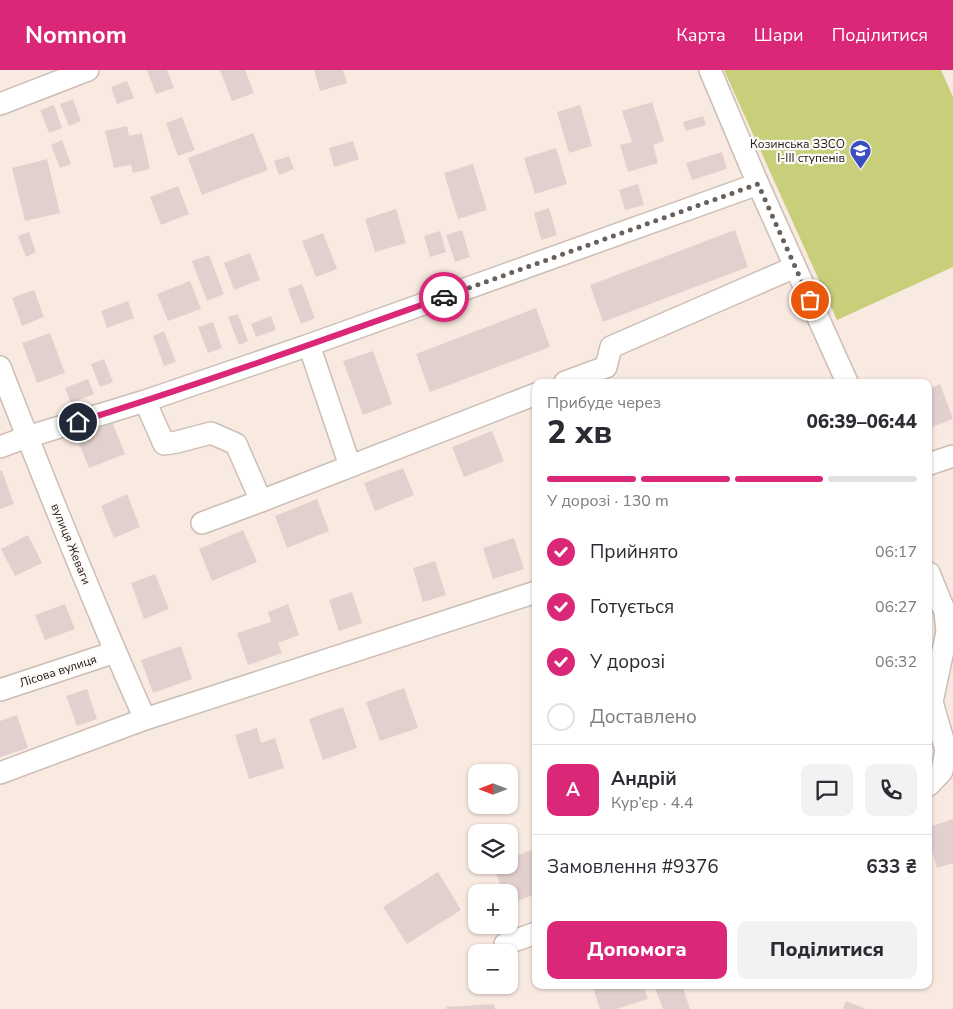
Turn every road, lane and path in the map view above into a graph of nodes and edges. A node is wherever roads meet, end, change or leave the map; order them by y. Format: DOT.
graph roads {
  1 [pos="88,70"];
  2 [pos="710,70"];
  3 [pos="0,104"];
  4 [pos="758,184"];
  5 [pos="795,267"];
  6 [pos="309,345"];
  7 [pos="0,367"];
  8 [pos="573,379"];
  9 [pos="846,379"];
  10 [pos="532,396"];
  11 [pos="145,401"];
  12 [pos="27,437"];
  13 [pos="0,447"];
  14 [pos="953,456"];
  15 [pos="932,463"];
  16 [pos="350,466"];
  17 [pos="261,500"];
  18 [pos="202,523"];
  19 [pos="932,580"];
  20 [pos="532,593"];
  21 [pos="115,652"];
  22 [pos="0,690"];
  23 [pos="932,702"];
  24 [pos="932,702"];
  25 [pos="145,719"];
  26 [pos="0,773"];
  27 [pos="932,782"];
  28 [pos="532,934"];
  29 [pos="505,944"];
  1 -- 3 [label="street"];
  2 -- 4 [label="street"];
  4 -- 5 [label="street"];
  4 -- 6 [label="street"];
  5 -- 8 [label="street"];
  5 -- 9 [label="street"];
  6 -- 11 [label="street"];
  6 -- 16 [label="street"];
  7 -- 12 [label="street, вулиця Жеваги"];
  10 -- 16 [label="street"];
  11 -- 12 [label="street"];
  11 -- 17 [label="street"];
  12 -- 13 [label="street"];
  12 -- 21 [label="street, вулиця Жеваги"];
  14 -- 15 [label="street"];
  16 -- 17 [label="street"];
  17 -- 18 [label="street"];
  19 -- 23 [label="street"];
  20 -- 25 [label="street"];
  21 -- 22 [label="street, Лісова вулиця"];
  21 -- 25 [label="street, вулиця Жеваги"];
  24 -- 27 [label="street"];
  25 -- 26 [label="street"];
  28 -- 29 [label="street"];
}
